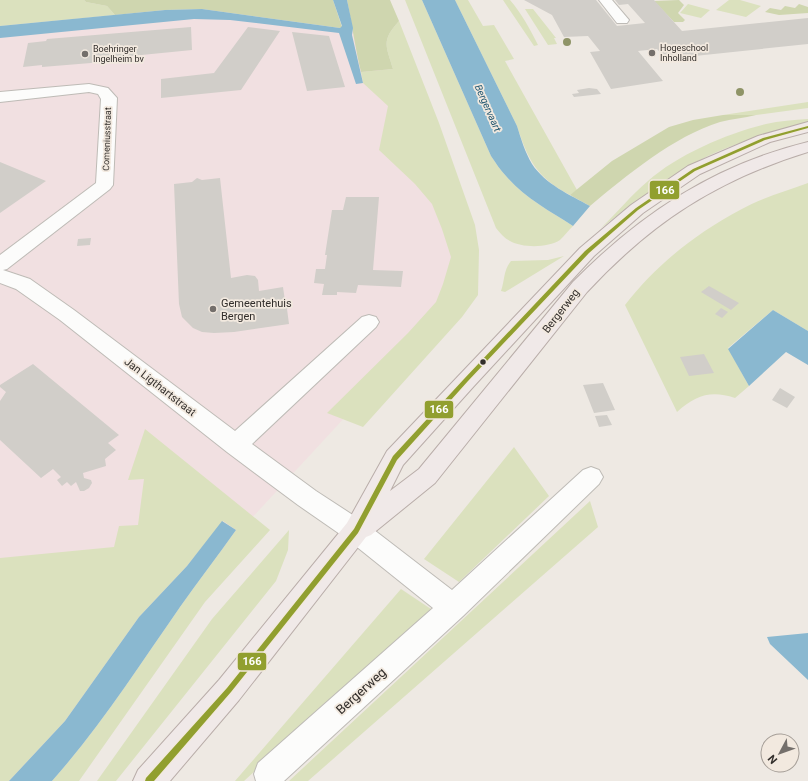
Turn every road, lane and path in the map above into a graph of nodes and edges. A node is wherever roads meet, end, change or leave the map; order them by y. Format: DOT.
graph roads {
  1 [pos="606,0"];
  2 [pos="622,20"];
  3 [pos="0,97"];
  4 [pos="808,127"];
  5 [pos="808,147"];
  6 [pos="0,265"];
  7 [pos="0,276"];
  8 [pos="369,322"];
  9 [pos="235,445"];
  10 [pos="591,477"];
  11 [pos="356,531"];
  12 [pos="453,607"];
  13 [pos="269,774"];
  14 [pos="149,781"];
  1 -- 2 [label="street"];
  3 -- 6 [label="street, Comeniusstraat"];
  4 -- 11 [label="main road, Bergerweg"];
  5 -- 11 [label="main road, Bergerweg"];
  7 -- 9 [label="street, Jan Ligthartstraat"];
  8 -- 9 [label="street"];
  9 -- 11 [label="street, Jan Ligthartstraat"];
  10 -- 12 [label="street, Bergerweg"];
  11 -- 12 [label="street"];
  11 -- 14 [label="main road, Bergerweg"];
  12 -- 13 [label="street, Bergerweg"];
}
